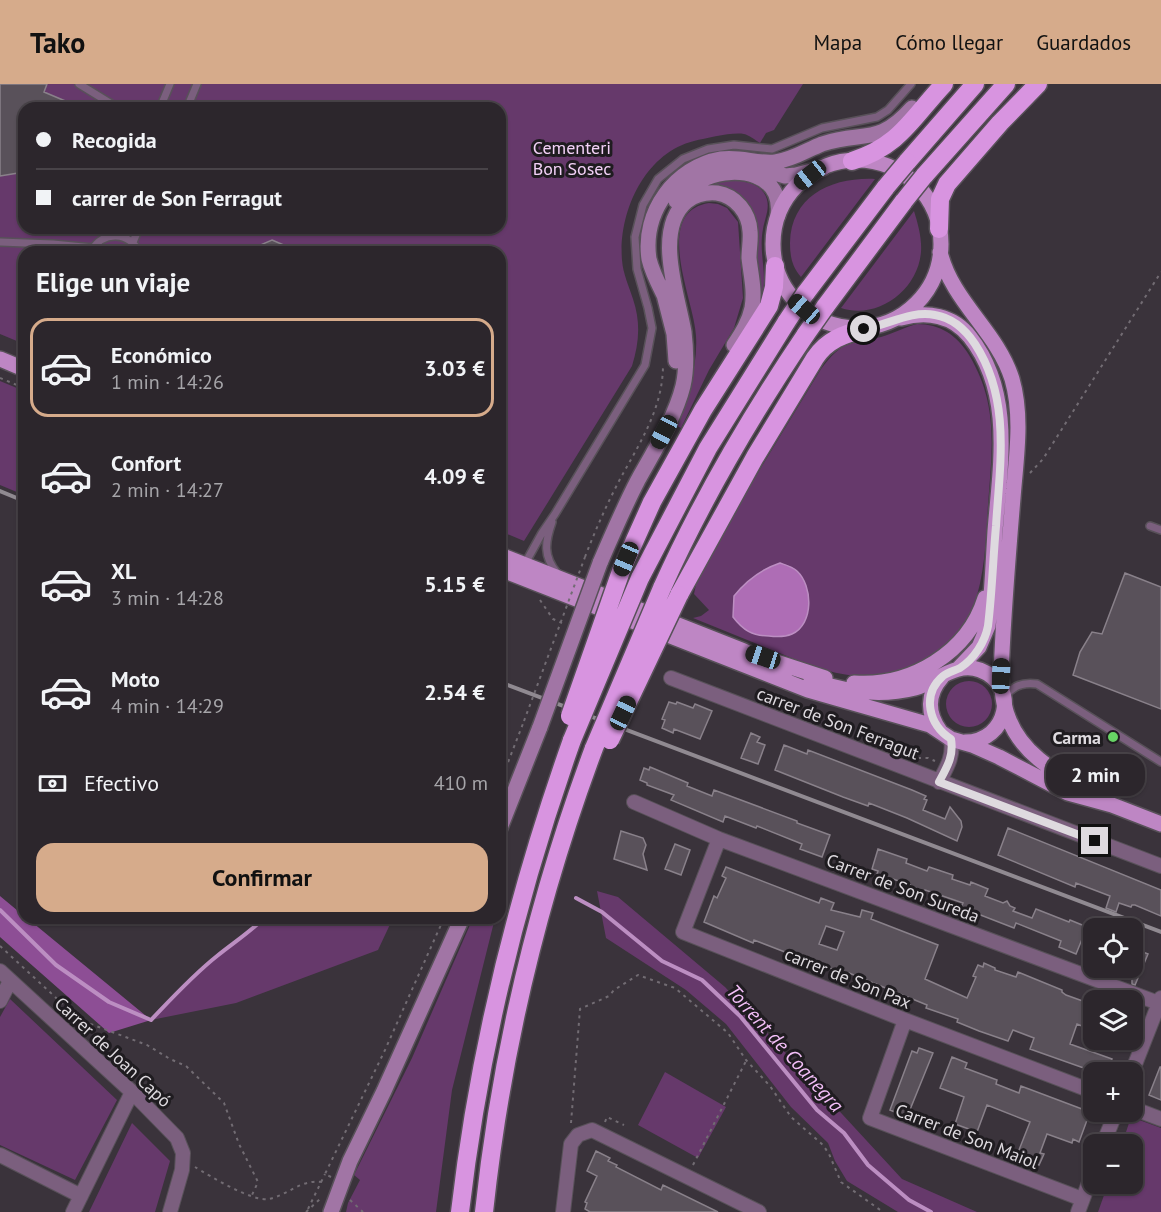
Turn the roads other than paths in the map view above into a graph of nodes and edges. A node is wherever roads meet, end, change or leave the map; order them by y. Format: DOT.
graph roads {
  1 [pos="79,84"];
  2 [pos="170,84"];
  3 [pos="197,84"];
  4 [pos="911,84"];
  5 [pos="934,84"];
  6 [pos="944,84"];
  7 [pos="975,84"];
  8 [pos="1006,84"];
  9 [pos="1038,84"];
  10 [pos="108,102"];
  11 [pos="162,102"];
  12 [pos="190,102"];
  13 [pos="852,161"];
  14 [pos="823,168"];
  15 [pos="778,215"];
  16 [pos="939,229"];
  17 [pos="110,234"];
  18 [pos="116,234"];
  19 [pos="136,234"];
  20 [pos="0,242"];
  21 [pos="133,242"];
  22 [pos="66,246"];
  23 [pos="96,246"];
  24 [pos="135,246"];
  25 [pos="940,252"];
  26 [pos="774,266"];
  27 [pos="670,294"];
  28 [pos="894,320"];
  29 [pos="864,329"];
  30 [pos="0,359"];
  31 [pos="18,366"];
  32 [pos="703,410"];
  33 [pos="555,514"];
  34 [pos="1150,526"];
  35 [pos="1161,530"];
  36 [pos="506,558"];
  37 [pos="519,563"];
  38 [pos="506,571"];
  39 [pos="992,579"];
  40 [pos="565,582"];
  41 [pos="744,651"];
  42 [pos="959,668"];
  43 [pos="943,676"];
  44 [pos="671,678"];
  45 [pos="1004,699"];
  46 [pos="568,738"];
  47 [pos="951,738"];
  48 [pos="599,750"];
  49 [pos="1161,762"];
  50 [pos="939,782"];
  51 [pos="634,802"];
  52 [pos="1112,805"];
  53 [pos="506,813"];
  54 [pos="1161,824"];
  55 [pos="719,839"];
  56 [pos="1161,866"];
  57 [pos="459,924"];
  58 [pos="5,976"];
  59 [pos="0,1001"];
  60 [pos="1160,1002"];
  61 [pos="905,1020"];
  62 [pos="1136,1062"];
  63 [pos="1083,1088"];
  64 [pos="132,1092"];
  65 [pos="1143,1112"];
  66 [pos="1161,1119"];
  67 [pos="0,1155"];
  68 [pos="350,1161"];
  69 [pos="81,1196"];
  70 [pos="1080,1205"];
  71 [pos="73,1212"];
  72 [pos="170,1212"];
  73 [pos="319,1212"];
  74 [pos="331,1212"];
  75 [pos="460,1212"];
  76 [pos="484,1212"];
  77 [pos="563,1212"];
  78 [pos="759,1212"];
  1 -- 10 [label="lane"];
  2 -- 11 [label="lane"];
  3 -- 12 [label="lane"];
  4 -- 33 [label="lane"];
  5 -- 27 [label="street"];
  6 -- 13 [label="highway"];
  7 -- 46 [label="highway, bridge"];
  8 -- 48 [label="highway, bridge"];
  9 -- 16 [label="highway"];
  13 -- 14 [label="main road"];
  13 -- 16 [label="main road"];
  14 -- 15 [label="main road"];
  14 -- 27 [label="street"];
  15 -- 26 [label="main road"];
  15 -- 27 [label="street"];
  16 -- 25 [label="main road"];
  17 -- 23 [label="lane"];
  18 -- 21 [label="lane"];
  19 -- 21 [label="lane"];
  20 -- 22 [label="lane"];
  21 -- 24 [label="lane"];
  25 -- 28 [label="main road"];
  25 -- 45 [label="main road"];
  26 -- 29 [label="main road"];
  26 -- 32 [label="highway"];
  27 -- 32 [label="street"];
  27 -- 53 [label="street, bridge"];
  28 -- 29 [label="main road"];
  28 -- 39 [label="main road"];
  29 -- 48 [label="highway, bridge"];
  30 -- 31 [label="main road"];
  32 -- 46 [label="highway, bridge"];
  33 -- 37 [label="lane"];
  33 -- 40 [label="lane"];
  34 -- 35 [label="lane"];
  36 -- 37 [label="main road"];
  37 -- 40 [label="main road"];
  38 -- 47 [label="main road"];
  39 -- 41 [label="main road"];
  39 -- 42 [label="main road"];
  40 -- 41 [label="main road"];
  41 -- 43 [label="main road"];
  42 -- 43 [label="main road"];
  42 -- 45 [label="main road"];
  43 -- 47 [label="main road"];
  44 -- 50 [label="street, carrer de Son Ferragut"];
  45 -- 47 [label="main road"];
  45 -- 49 [label="lane"];
  45 -- 52 [label="main road"];
  46 -- 75 [label="highway"];
  47 -- 50 [label="street"];
  47 -- 52 [label="main road"];
  48 -- 76 [label="highway"];
  50 -- 56 [label="street, carrer de Son Ferragut"];
  51 -- 55 [label="street, Carrer de Son Sureda"];
  52 -- 54 [label="main road"];
  55 -- 60 [label="street, Carrer de Son Sureda"];
  55 -- 61 [label="street, carrer de Son Pax"];
  57 -- 68 [label="street"];
  58 -- 59 [label="street"];
  58 -- 64 [label="street, Carrer de Joan Capó"];
  60 -- 62 [label="street"];
  61 -- 63 [label="street, carrer de Son Pax"];
  61 -- 70 [label="street, Carrer de Son Maiol"];
  64 -- 69 [label="street"];
  64 -- 72 [label="street, Carrer de Joan Capó"];
  65 -- 66 [label="street"];
  67 -- 69 [label="street"];
  68 -- 73 [label="street"];
  68 -- 74 [label="street"];
  69 -- 71 [label="street"];
  77 -- 78 [label="street"];
}
